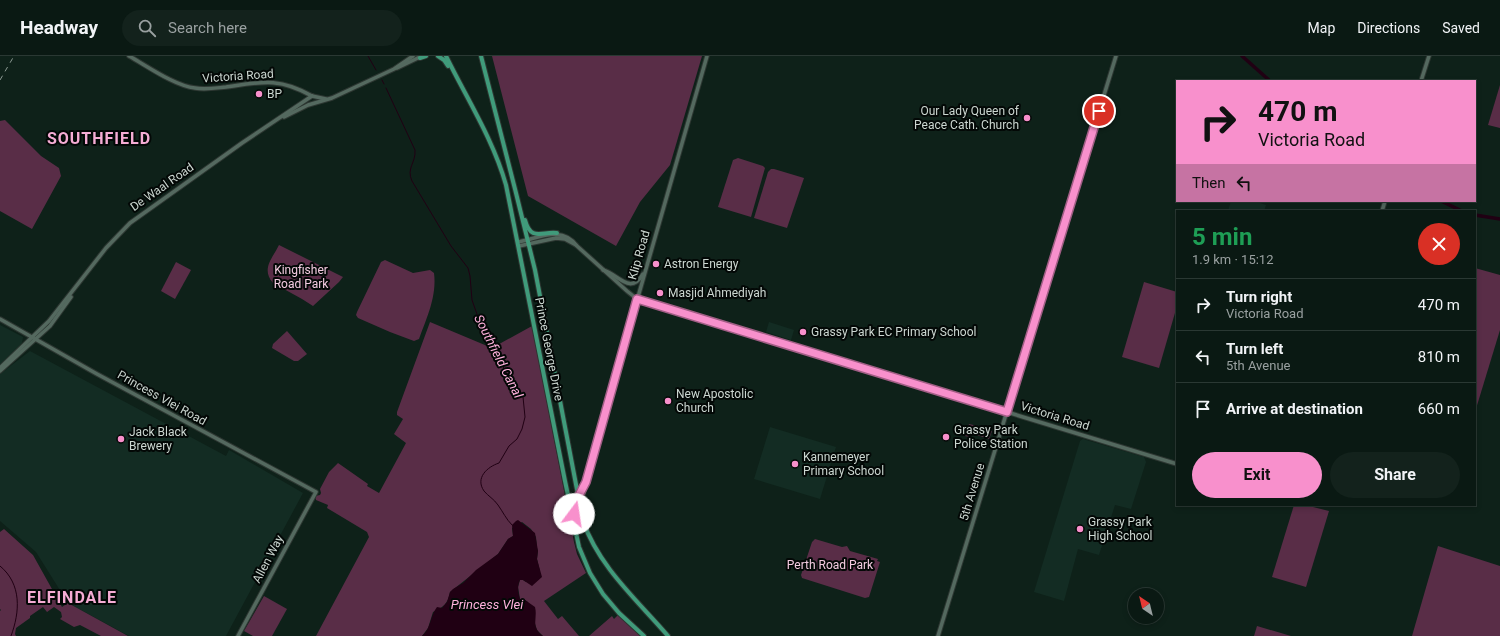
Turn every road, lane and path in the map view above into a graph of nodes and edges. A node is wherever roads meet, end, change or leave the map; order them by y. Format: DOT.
graph roads {
  1 [pos="129,56"];
  2 [pos="413,56"];
  3 [pos="426,56"];
  4 [pos="438,56"];
  5 [pos="446,56"];
  6 [pos="481,56"];
  7 [pos="707,56"];
  8 [pos="1116,56"];
  9 [pos="1429,56"];
  10 [pos="421,57"];
  11 [pos="394,69"];
  12 [pos="452,70"];
  13 [pos="1421,80"];
  14 [pos="312,96"];
  15 [pos="329,99"];
  16 [pos="310,104"];
  17 [pos="271,124"];
  18 [pos="521,211"];
  19 [pos="557,234"];
  20 [pos="528,242"];
  21 [pos="519,244"];
  22 [pos="577,246"];
  23 [pos="603,269"];
  24 [pos="645,270"];
  25 [pos="80,282"];
  26 [pos="637,299"];
  27 [pos="0,319"];
  28 [pos="32,337"];
  29 [pos="37,339"];
  30 [pos="0,368"];
  31 [pos="0,371"];
  32 [pos="1007,412"];
  33 [pos="1176,464"];
  34 [pos="586,482"];
  35 [pos="316,492"];
  36 [pos="577,498"];
  37 [pos="575,529"];
  38 [pos="588,534"];
  39 [pos="238,636"];
  40 [pos="644,636"];
  41 [pos="668,636"];
  42 [pos="938,636"];
  1 -- 14 [label="street, Victoria Road"];
  2 -- 11 [label="street, De Waal Road"];
  3 -- 10 [label="main road"];
  4 -- 12 [label="main road"];
  5 -- 12 [label="main road, Prince George Drive"];
  6 -- 18 [label="main road, Prince George Drive"];
  7 -- 24 [label="street, Klip Road"];
  8 -- 32 [label="street, 5th Avenue"];
  9 -- 13 [label="street"];
  10 -- 11 [label="street, De Waal Road"];
  11 -- 15 [label="street, De Waal Road"];
  12 -- 21 [label="main road, Prince George Drive"];
  14 -- 15 [label="street, Victoria Road"];
  14 -- 16 [label="street"];
  14 -- 17 [label="street, De Waal Road"];
  15 -- 16 [label="street, De Waal Road"];
  16 -- 17 [label="street, De Waal Road"];
  17 -- 25 [label="street, De Waal Road"];
  18 -- 19 [label="main road"];
  18 -- 20 [label="main road, Prince George Drive"];
  19 -- 20 [label="street, Victoria Road"];
  19 -- 22 [label="street, Victoria Road"];
  20 -- 21 [label="street, Victoria Road"];
  20 -- 22 [label="street, Victoria Road"];
  20 -- 36 [label="main road, Prince George Drive"];
  21 -- 37 [label="main road, Prince George Drive"];
  22 -- 23 [label="street, Victoria Road"];
  23 -- 24 [label="street"];
  23 -- 26 [label="street, Victoria Road"];
  24 -- 26 [label="street, Klip Road"];
  25 -- 28 [label="street, De Waal Road"];
  25 -- 29 [label="street, De Waal Road"];
  26 -- 32 [label="street, Victoria Road"];
  26 -- 34 [label="street, Klip Road"];
  27 -- 28 [label="street, Princess Vlei Road"];
  28 -- 29 [label="street, Princess Vlei Road"];
  28 -- 30 [label="street, De Waal Road"];
  29 -- 31 [label="street, De Waal Road"];
  29 -- 35 [label="street, Princess Vlei Road"];
  32 -- 33 [label="street, Victoria Road"];
  32 -- 42 [label="street, 5th Avenue"];
  34 -- 36 [label="street, Klip Road"];
  34 -- 38 [label="street, Klip Road"];
  35 -- 39 [label="street, Allen Way"];
  36 -- 37 [label="main road"];
  36 -- 38 [label="main road, Prince George Drive"];
  37 -- 40 [label="main road, Prince George Drive"];
  38 -- 41 [label="main road, Prince George Drive"];
}
